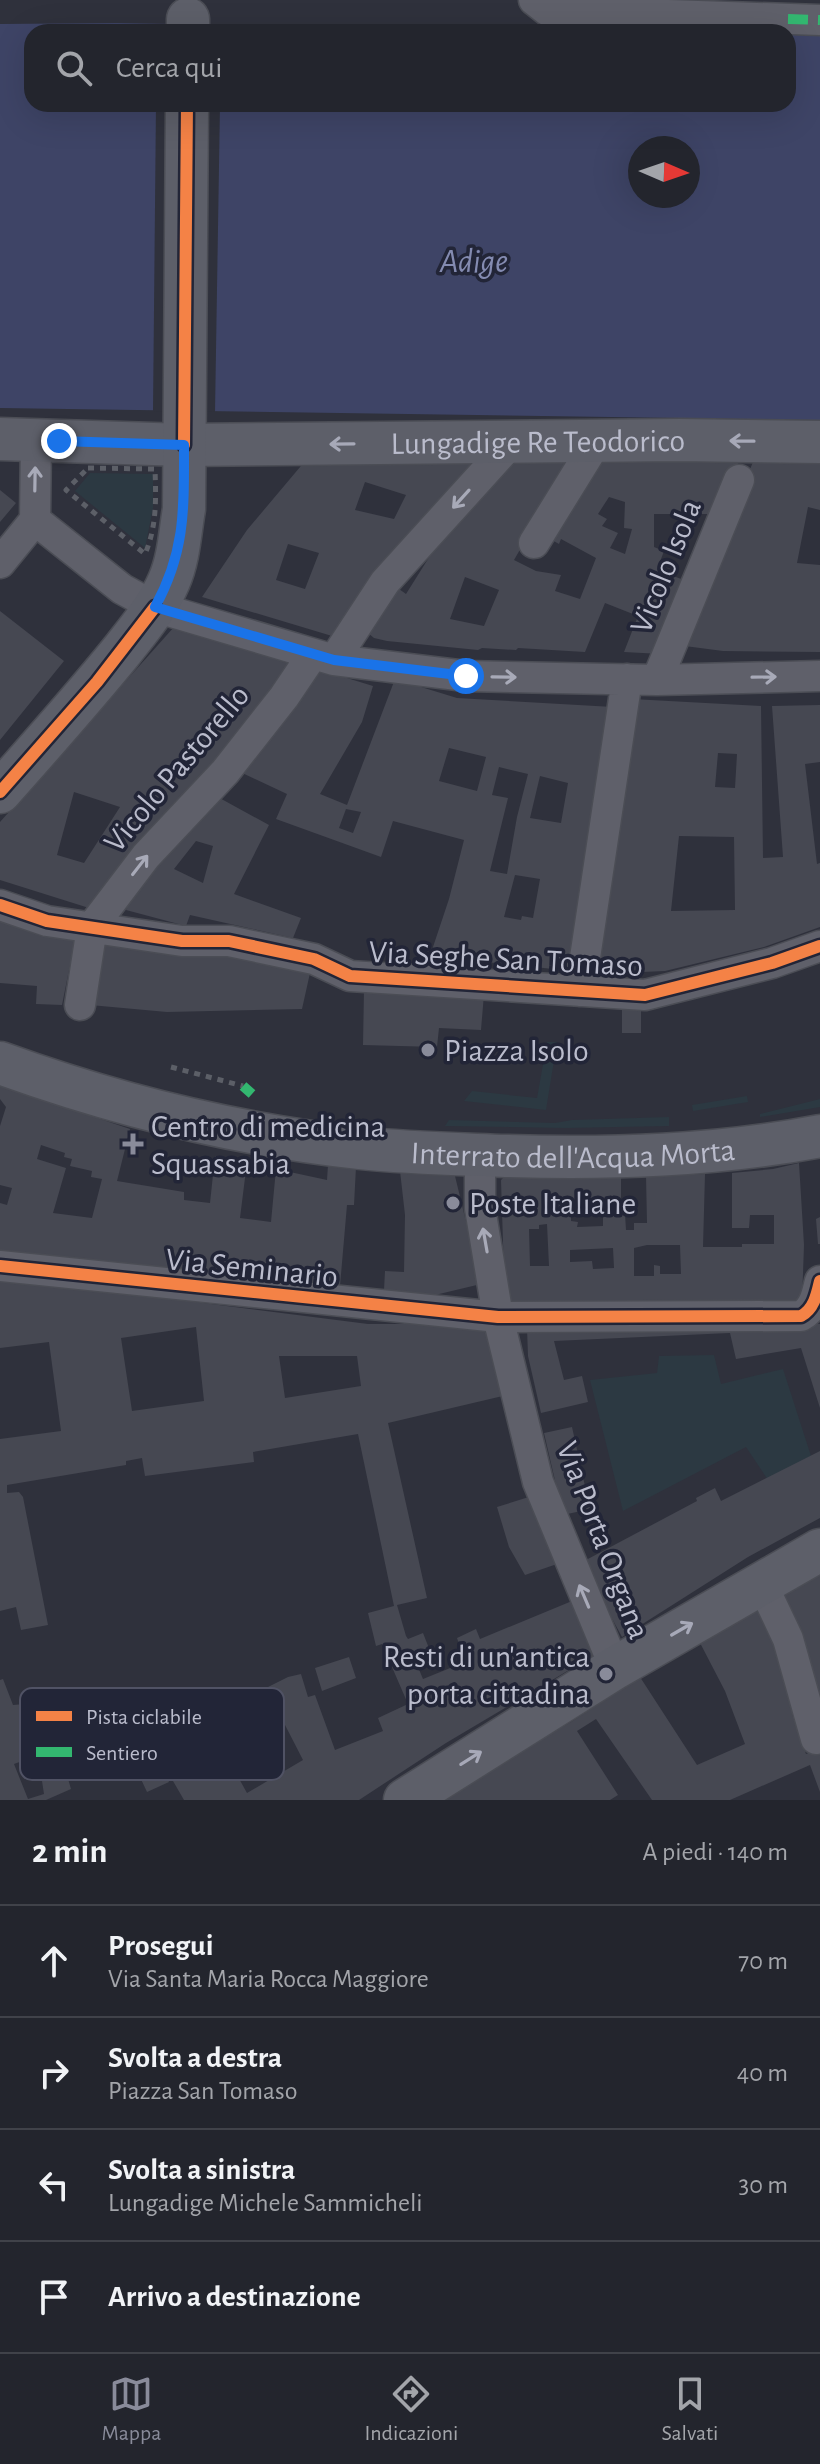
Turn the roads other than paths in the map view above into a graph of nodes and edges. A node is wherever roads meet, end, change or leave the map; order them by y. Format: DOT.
graph roads {
  1 [pos="534,0"];
  2 [pos="820,20"];
  3 [pos="187,112"];
  4 [pos="177,428"];
  5 [pos="18,439"];
  6 [pos="513,441"];
  7 [pos="597,441"];
  8 [pos="820,442"];
  9 [pos="257,445"];
  10 [pos="739,480"];
  11 [pos="184,509"];
  12 [pos="35,520"];
  13 [pos="534,543"];
  14 [pos="0,563"];
  15 [pos="155,607"];
  16 [pos="324,657"];
  17 [pos="820,676"];
  18 [pos="627,679"];
  19 [pos="657,680"];
  20 [pos="0,792"];
  21 [pos="0,905"];
  22 [pos="92,927"];
  23 [pos="820,946"];
  24 [pos="580,991"];
  25 [pos="80,1005"];
  26 [pos="0,1063"];
  27 [pos="820,1136"];
  28 [pos="480,1155"];
  29 [pos="0,1266"];
  30 [pos="820,1281"];
  31 [pos="498,1317"];
  32 [pos="820,1550"];
  33 [pos="762,1584"];
  34 [pos="615,1668"];
  35 [pos="816,1739"];
  36 [pos="405,1800"];
  1 -- 2 [label="street"];
  3 -- 4 [label="street"];
  4 -- 5 [label="street"];
  4 -- 9 [label="street, Lungadige Re Teodorico"];
  4 -- 9 [label="street, Lungadige Re Teodorico"];
  4 -- 11 [label="street"];
  12 -- 5 [label="street, one-way"];
  6 -- 7 [label="street, Lungadige Re Teodorico"];
  6 -- 9 [label="street, Lungadige Re Teodorico, one-way"];
  6 -- 16 [label="street, Vicolo Pastorello, one-way"];
  8 -- 7 [label="street, Lungadige Re Teodorico, one-way"];
  7 -- 13 [label="street"];
  9 -- 11 [label="street"];
  10 -- 19 [label="street, Vicolo Isola"];
  11 -- 15 [label="street"];
  12 -- 14 [label="street"];
  12 -- 15 [label="street"];
  15 -- 16 [label="street"];
  15 -- 20 [label="street"];
  16 -- 18 [label="street, one-way"];
  22 -- 16 [label="street, Vicolo Pastorello, one-way"];
  19 -- 17 [label="street, one-way"];
  18 -- 19 [label="street"];
  18 -- 24 [label="street"];
  21 -- 22 [label="street, Via Seghe San Tomaso"];
  22 -- 24 [label="street, Via Seghe San Tomaso"];
  22 -- 25 [label="street"];
  23 -- 24 [label="street, Via Seghe San Tomaso"];
  26 -- 28 [label="street, Interrato dell'Acqua Morta"];
  27 -- 28 [label="street, Interrato dell'Acqua Morta"];
  31 -- 28 [label="street, Via Porta Organa, one-way"];
  29 -- 31 [label="street, Via Seminario"];
  30 -- 31 [label="street, Via Seminario"];
  34 -- 31 [label="street, Via Porta Organa, one-way"];
  32 -- 33 [label="street"];
  34 -- 33 [label="street, one-way"];
  33 -- 35 [label="street"];
  36 -- 34 [label="street, one-way"];
}
